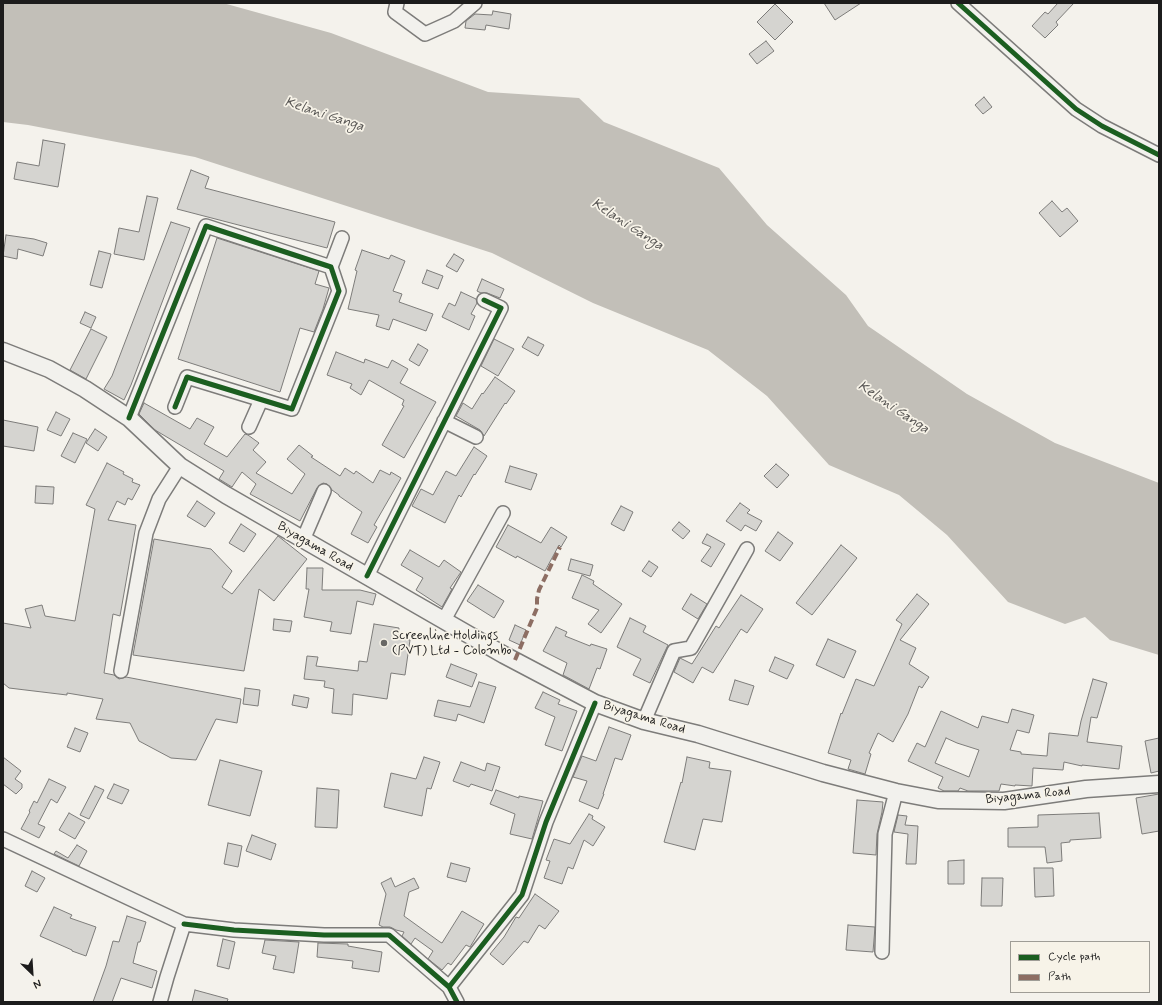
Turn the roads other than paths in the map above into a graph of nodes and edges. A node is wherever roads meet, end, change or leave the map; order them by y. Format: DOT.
graph roads {
  1 [pos="397,3"];
  2 [pos="475,3"];
  3 [pos="958,3"];
  4 [pos="1159,155"];
  5 [pos="342,238"];
  6 [pos="331,267"];
  7 [pos="484,300"];
  8 [pos="3,351"];
  9 [pos="261,400"];
  10 [pos="175,407"];
  11 [pos="129,418"];
  12 [pos="444,421"];
  13 [pos="250,427"];
  14 [pos="476,437"];
  15 [pos="180,466"];
  16 [pos="324,491"];
  17 [pos="503,513"];
  18 [pos="303,540"];
  19 [pos="747,549"];
  20 [pos="367,576"];
  21 [pos="444,620"];
  22 [pos="120,671"];
  23 [pos="595,703"];
  24 [pos="644,721"];
  25 [pos="1159,784"];
  26 [pos="896,792"];
  27 [pos="3,839"];
  28 [pos="184,924"];
  29 [pos="882,952"];
  30 [pos="449,987"];
  31 [pos="160,1002"];
  32 [pos="458,1002"];
  1 -- 2 [label="street"];
  3 -- 4 [label="street"];
  5 -- 6 [label="street"];
  6 -- 9 [label="street"];
  6 -- 11 [label="street"];
  7 -- 12 [label="street"];
  8 -- 11 [label="main road, Biyagama Road"];
  9 -- 10 [label="street"];
  9 -- 13 [label="street"];
  11 -- 15 [label="main road, Biyagama Road"];
  12 -- 14 [label="street"];
  12 -- 20 [label="street"];
  15 -- 18 [label="main road, Biyagama Road"];
  15 -- 22 [label="street"];
  16 -- 18 [label="street"];
  17 -- 21 [label="street"];
  18 -- 20 [label="main road, Biyagama Road"];
  19 -- 24 [label="street"];
  20 -- 21 [label="main road, Biyagama Road"];
  21 -- 23 [label="main road, Biyagama Road"];
  23 -- 24 [label="main road, Biyagama Road"];
  23 -- 30 [label="street"];
  24 -- 26 [label="main road, Biyagama Road"];
  25 -- 26 [label="main road, Biyagama Road"];
  26 -- 29 [label="street"];
  27 -- 28 [label="street"];
  28 -- 30 [label="street"];
  28 -- 31 [label="street"];
  30 -- 32 [label="street"];
}
